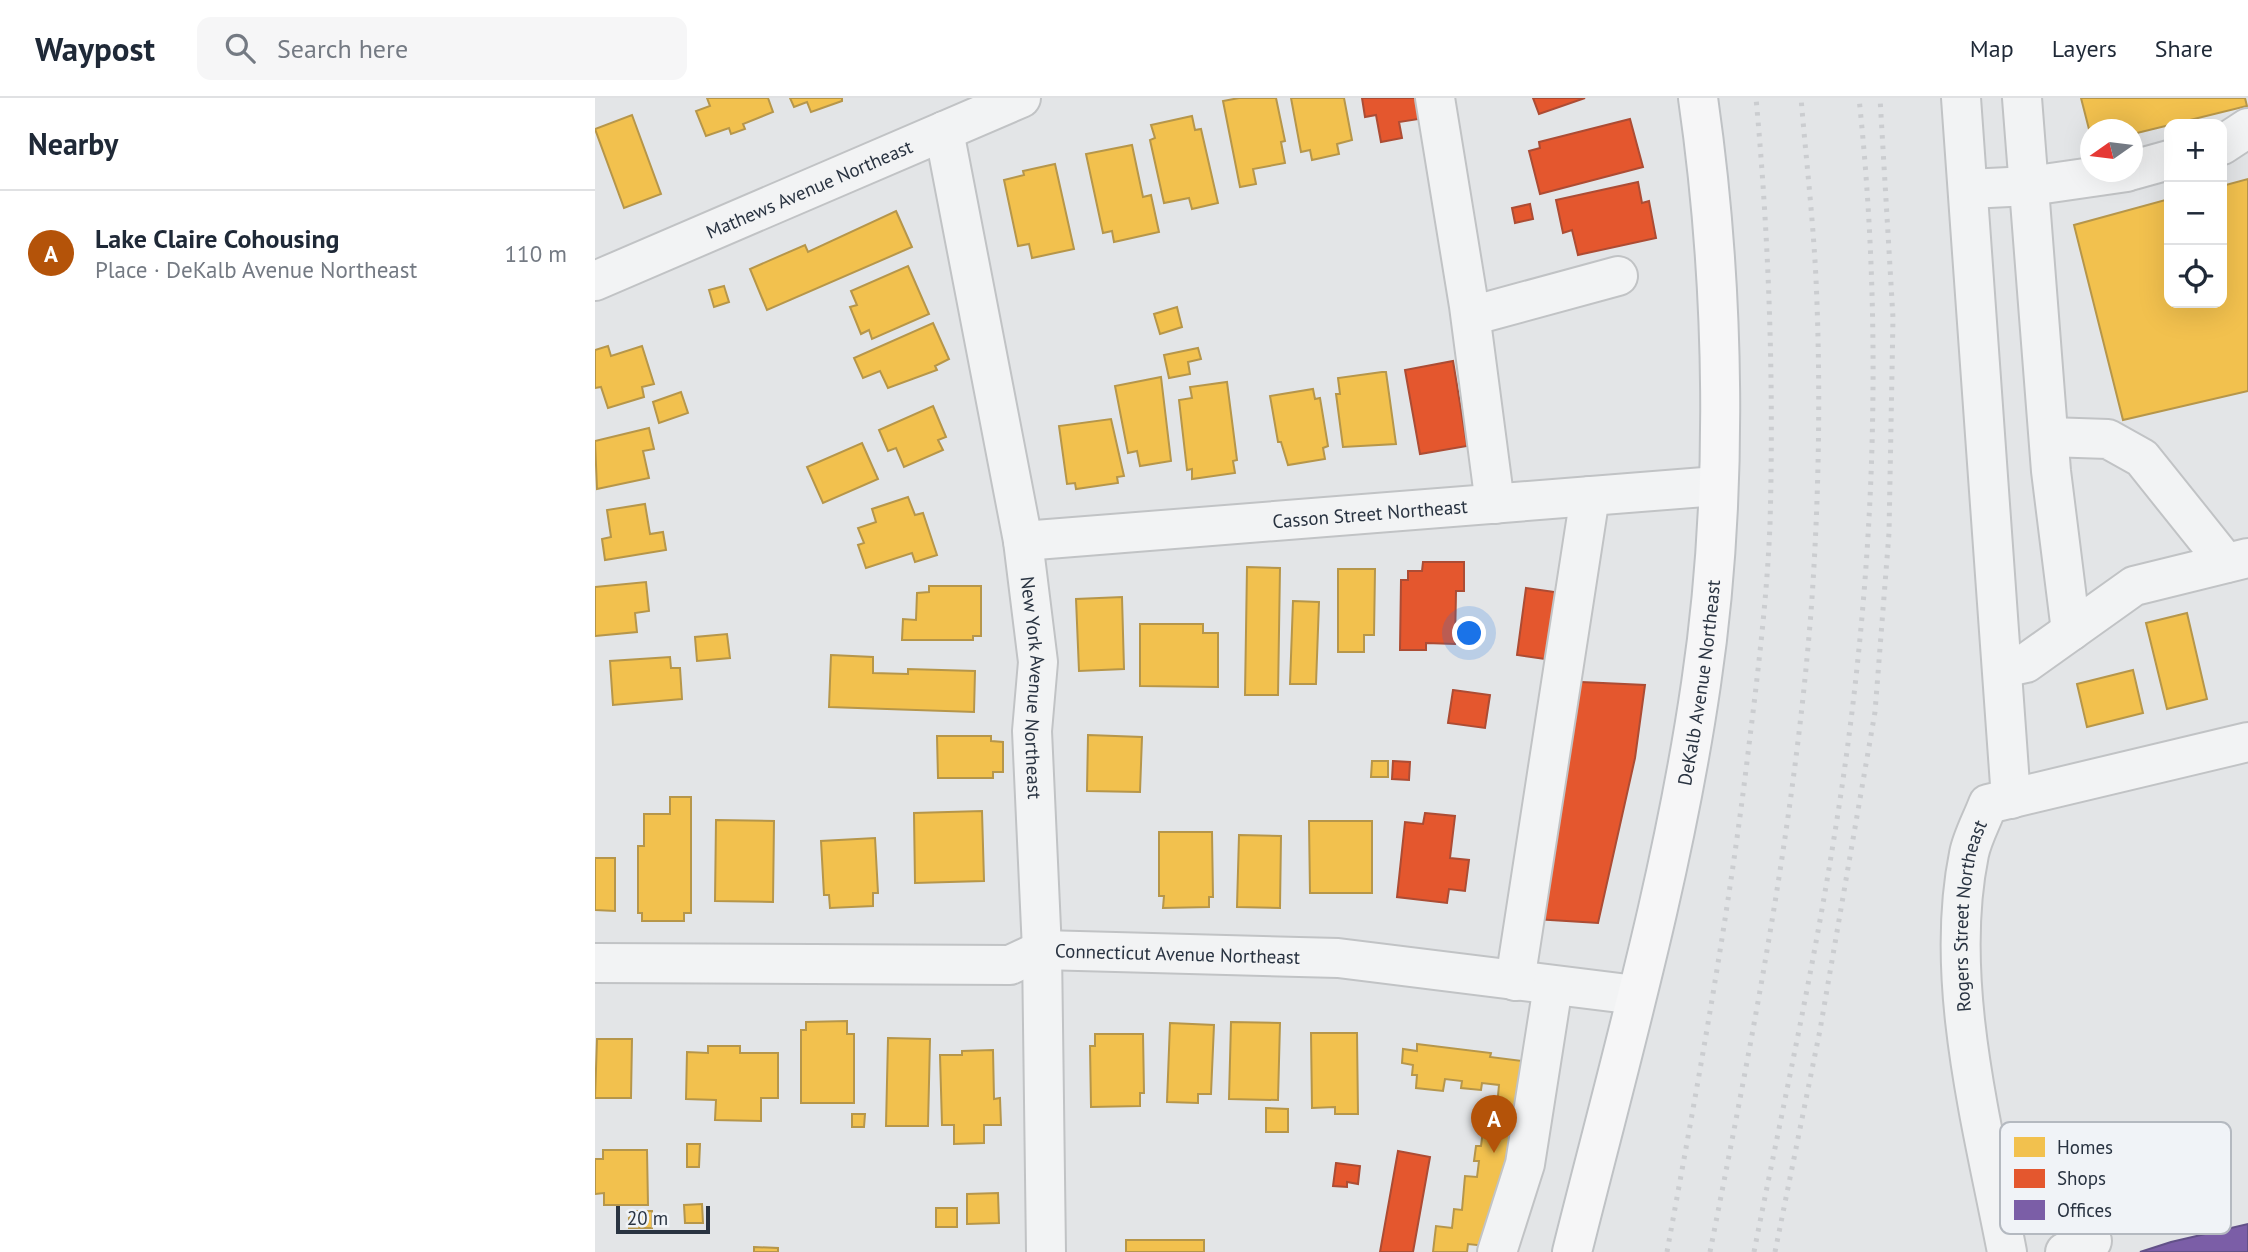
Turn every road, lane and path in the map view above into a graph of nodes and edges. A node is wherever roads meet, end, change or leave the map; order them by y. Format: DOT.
graph roads {
  1 [pos="1021,98"];
  2 [pos="1435,98"];
  3 [pos="1698,98"];
  4 [pos="1961,98"];
  5 [pos="2022,98"];
  6 [pos="2248,128"];
  7 [pos="944,131"];
  8 [pos="2227,142"];
  9 [pos="2164,161"];
  10 [pos="2143,167"];
  11 [pos="2080,179"];
  12 [pos="2030,186"];
  13 [pos="1968,189"];
  14 [pos="1618,276"];
  15 [pos="595,281"];
  16 [pos="1471,316"];
  17 [pos="2049,437"];
  18 [pos="1717,486"];
  19 [pos="1590,496"];
  20 [pos="1495,503"];
  21 [pos="1023,541"];
  22 [pos="2237,560"];
  23 [pos="2071,631"];
  24 [pos="2003,667"];
  25 [pos="2248,742"];
  26 [pos="2011,799"];
  27 [pos="1042,950"];
  28 [pos="595,963"];
  29 [pos="1515,981"];
  30 [pos="1553,986"];
  31 [pos="1636,995"];
  32 [pos="2000,1215"];
  33 [pos="2004,1234"];
  34 [pos="1046,1252"];
  35 [pos="1497,1252"];
  36 [pos="1572,1252"];
  37 [pos="2007,1252"];
  1 -- 7 [label="street, Mathews Avenue Northeast"];
  2 -- 16 [label="street"];
  3 -- 18 [label="main road, DeKalb Avenue Northeast"];
  4 -- 13 [label="street"];
  5 -- 12 [label="street"];
  6 -- 8 [label="street"];
  7 -- 15 [label="street, Mathews Avenue Northeast"];
  7 -- 21 [label="street, New York Avenue Northeast"];
  9 -- 10 [label="street"];
  11 -- 12 [label="street"];
  12 -- 13 [label="street"];
  12 -- 17 [label="street"];
  13 -- 24 [label="street"];
  14 -- 16 [label="street"];
  16 -- 20 [label="street"];
  17 -- 22 [label="street"];
  17 -- 23 [label="street"];
  18 -- 19 [label="street, Casson Street Northeast"];
  18 -- 31 [label="main road, DeKalb Avenue Northeast"];
  19 -- 20 [label="street, Casson Street Northeast"];
  19 -- 29 [label="street"];
  20 -- 21 [label="street, Casson Street Northeast"];
  21 -- 27 [label="street, New York Avenue Northeast"];
  22 -- 23 [label="street"];
  23 -- 24 [label="street"];
  24 -- 26 [label="street"];
  25 -- 26 [label="street, Rogers Street Northeast"];
  26 -- 32 [label="street, Rogers Street Northeast"];
  27 -- 28 [label="street, Connecticut Avenue Northeast"];
  27 -- 29 [label="street, Connecticut Avenue Northeast"];
  27 -- 34 [label="street, New York Avenue Northeast"];
  29 -- 30 [label="street, Connecticut Avenue Northeast"];
  30 -- 31 [label="street, Connecticut Avenue Northeast"];
  30 -- 35 [label="street"];
  31 -- 36 [label="main road, DeKalb Avenue Northeast"];
  33 -- 37 [label="street, Rogers Street Northeast"];
}
